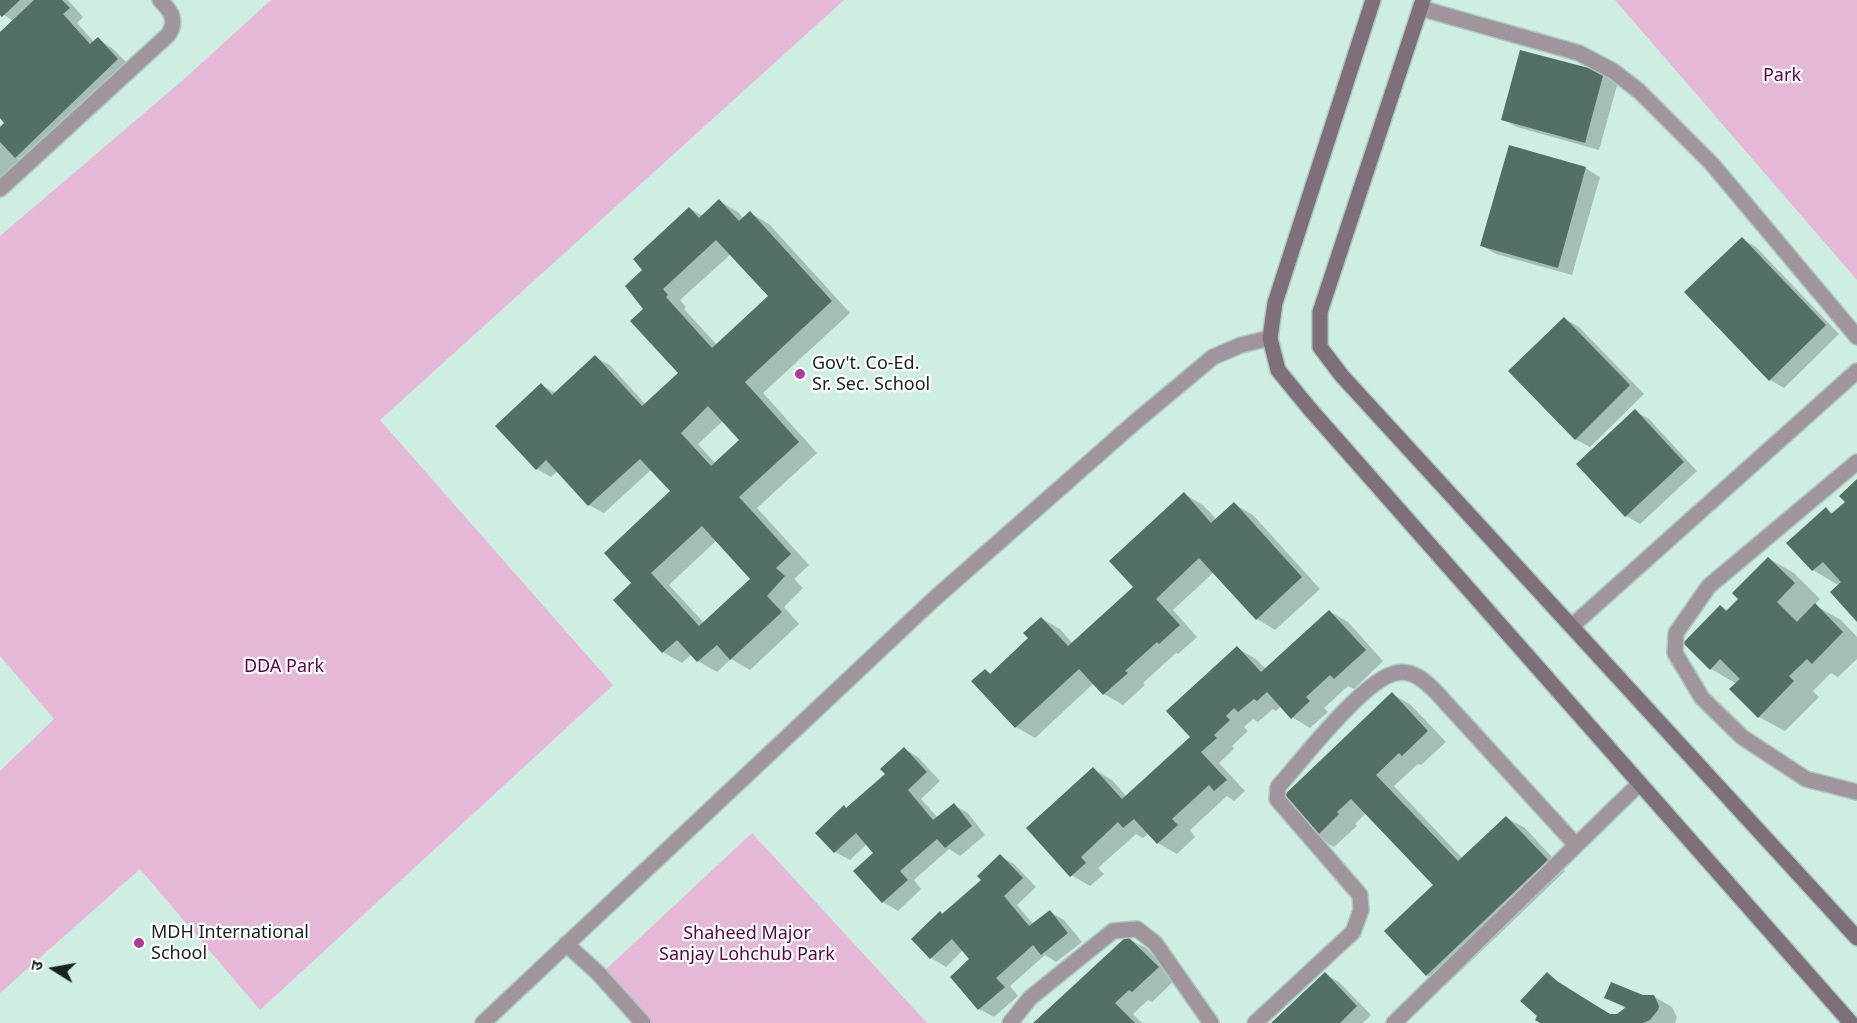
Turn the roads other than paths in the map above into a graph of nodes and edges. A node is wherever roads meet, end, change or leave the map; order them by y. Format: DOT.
graph roads {
  1 [pos="160,0"];
  2 [pos="1373,0"];
  3 [pos="1421,4"];
  4 [pos="0,189"];
  5 [pos="1857,337"];
  6 [pos="1270,338"];
  7 [pos="1857,371"];
  8 [pos="1857,462"];
  9 [pos="1572,626"];
  10 [pos="1640,784"];
  11 [pos="1857,792"];
  12 [pos="1576,845"];
  13 [pos="1857,938"];
  14 [pos="567,944"];
  15 [pos="483,1023"];
  16 [pos="643,1023"];
  17 [pos="1010,1023"];
  18 [pos="1211,1023"];
  19 [pos="1255,1023"];
  20 [pos="1394,1023"];
  21 [pos="1851,1023"];
  1 -- 4 [label="street"];
  2 -- 6 [label="street"];
  3 -- 5 [label="street"];
  3 -- 9 [label="street"];
  6 -- 10 [label="street"];
  6 -- 14 [label="street"];
  7 -- 9 [label="street"];
  8 -- 11 [label="street"];
  9 -- 13 [label="street"];
  10 -- 12 [label="street"];
  10 -- 21 [label="street"];
  12 -- 19 [label="street"];
  12 -- 20 [label="street"];
  14 -- 15 [label="street"];
  14 -- 16 [label="street"];
  17 -- 18 [label="street"];
}
